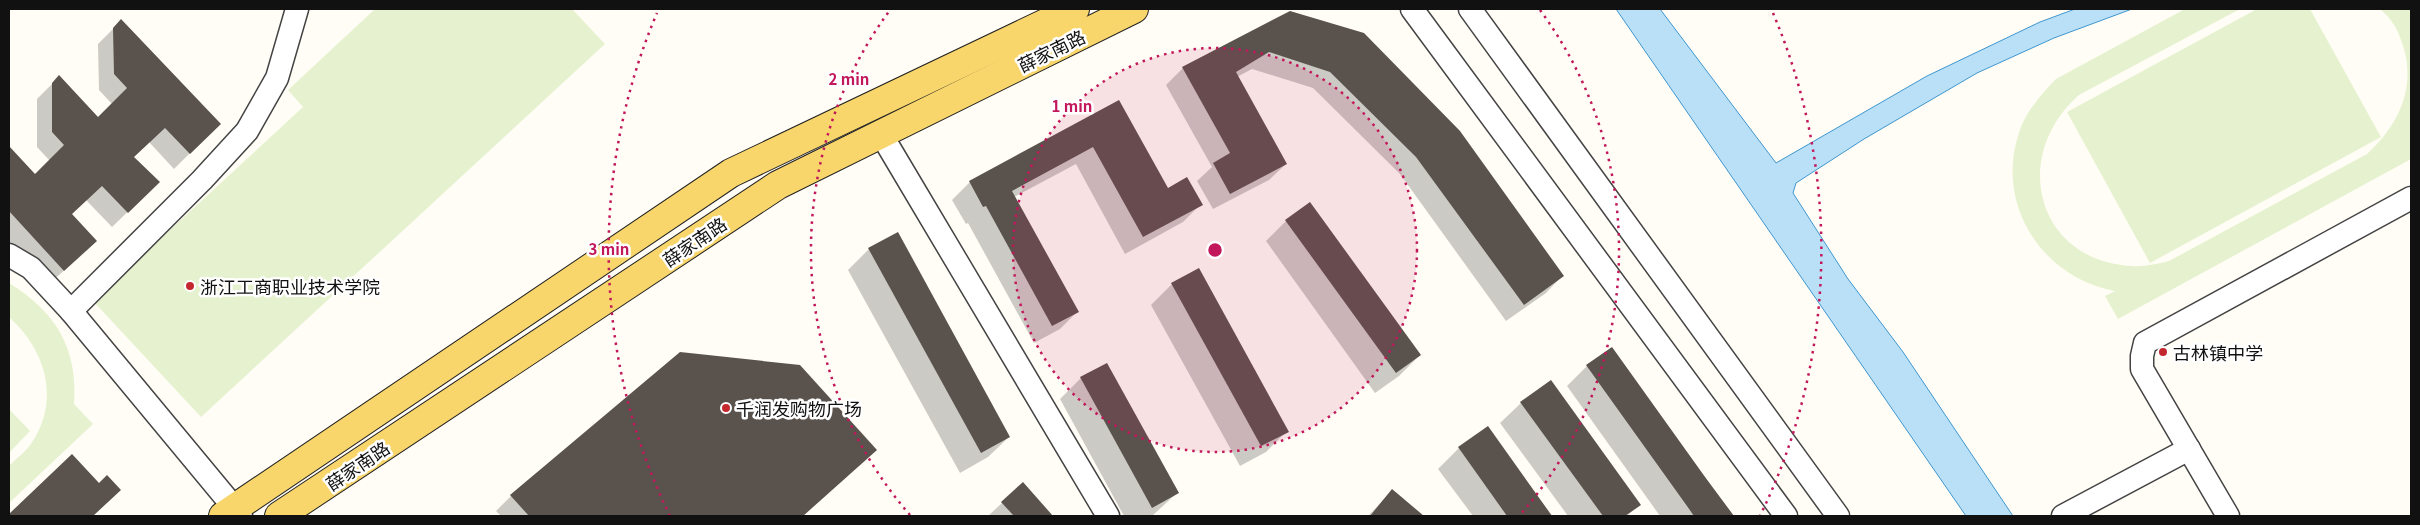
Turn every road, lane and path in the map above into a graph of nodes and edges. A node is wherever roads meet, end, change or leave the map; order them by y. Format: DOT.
graph roads {
  1 [pos="297,9"];
  2 [pos="1075,9"];
  3 [pos="1134,9"];
  4 [pos="1412,9"];
  5 [pos="1470,9"];
  6 [pos="881,134"];
  7 [pos="2411,198"];
  8 [pos="9,256"];
  9 [pos="71,310"];
  10 [pos="2189,449"];
  11 [pos="233,513"];
  12 [pos="279,516"];
  13 [pos="1108,516"];
  14 [pos="1786,516"];
  15 [pos="1838,516"];
  16 [pos="2063,516"];
  17 [pos="2228,516"];
  1 -- 9 [label="street"];
  2 -- 11 [label="main road, 薛家南路"];
  3 -- 6 [label="main road, 薛家南路"];
  4 -- 14 [label="street"];
  5 -- 15 [label="street"];
  6 -- 12 [label="main road, 薛家南路"];
  6 -- 13 [label="street"];
  7 -- 10 [label="street"];
  8 -- 9 [label="street"];
  9 -- 11 [label="street"];
  10 -- 16 [label="street"];
  10 -- 17 [label="street"];
}
